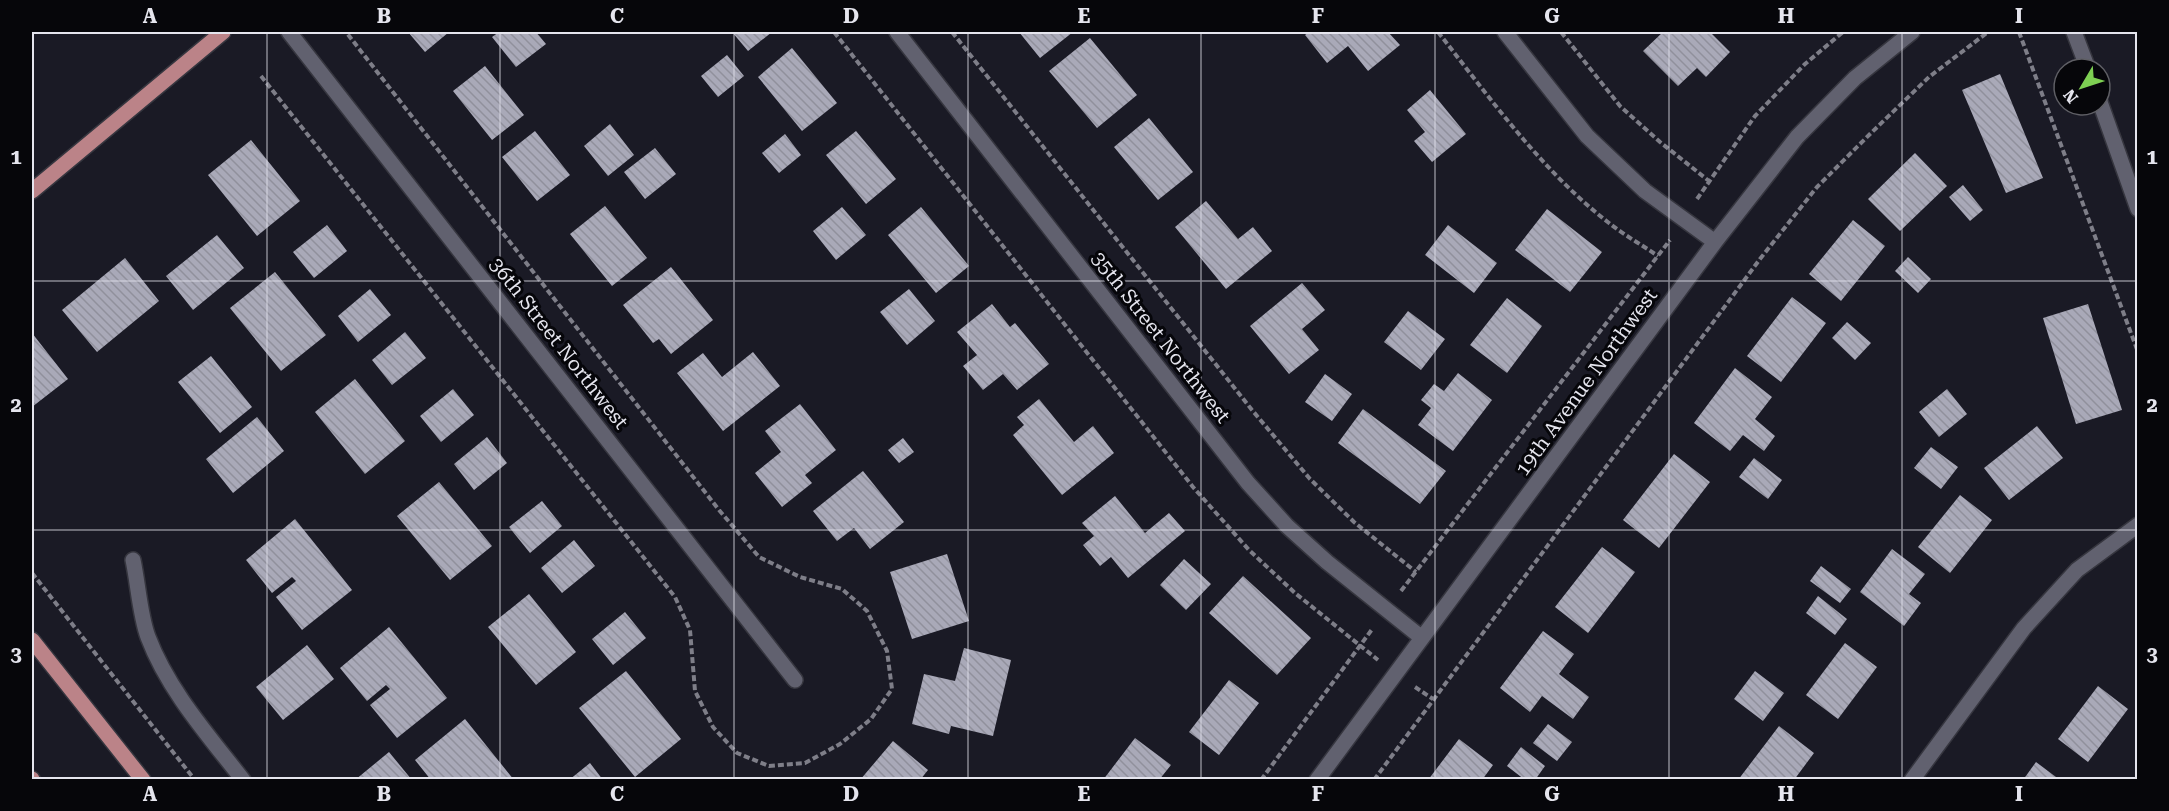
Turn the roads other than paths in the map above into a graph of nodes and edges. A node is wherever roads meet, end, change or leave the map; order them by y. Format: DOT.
graph roads {
  1 [pos="223,32"];
  2 [pos="290,32"];
  3 [pos="897,32"];
  4 [pos="1505,32"];
  5 [pos="1912,32"];
  6 [pos="2074,32"];
  7 [pos="2083,57"];
  8 [pos="2105,117"];
  9 [pos="32,191"];
  10 [pos="2138,209"];
  11 [pos="1715,242"];
  12 [pos="2138,525"];
  13 [pos="134,560"];
  14 [pos="1422,638"];
  15 [pos="32,640"];
  16 [pos="795,680"];
  17 [pos="143,780"];
  18 [pos="243,780"];
  19 [pos="1317,780"];
  20 [pos="1912,780"];
  1 -- 9 [label="main road"];
  2 -- 16 [label="street, 36th Street Northwest"];
  3 -- 14 [label="street, 35th Street Northwest"];
  4 -- 11 [label="street"];
  5 -- 11 [label="street, 19th Avenue Northwest"];
  6 -- 7 [label="street"];
  8 -- 10 [label="street"];
  11 -- 14 [label="street, 19th Avenue Northwest"];
  12 -- 20 [label="street"];
  13 -- 18 [label="street"];
  14 -- 19 [label="street, 19th Avenue Northwest"];
  15 -- 17 [label="main road"];
}
